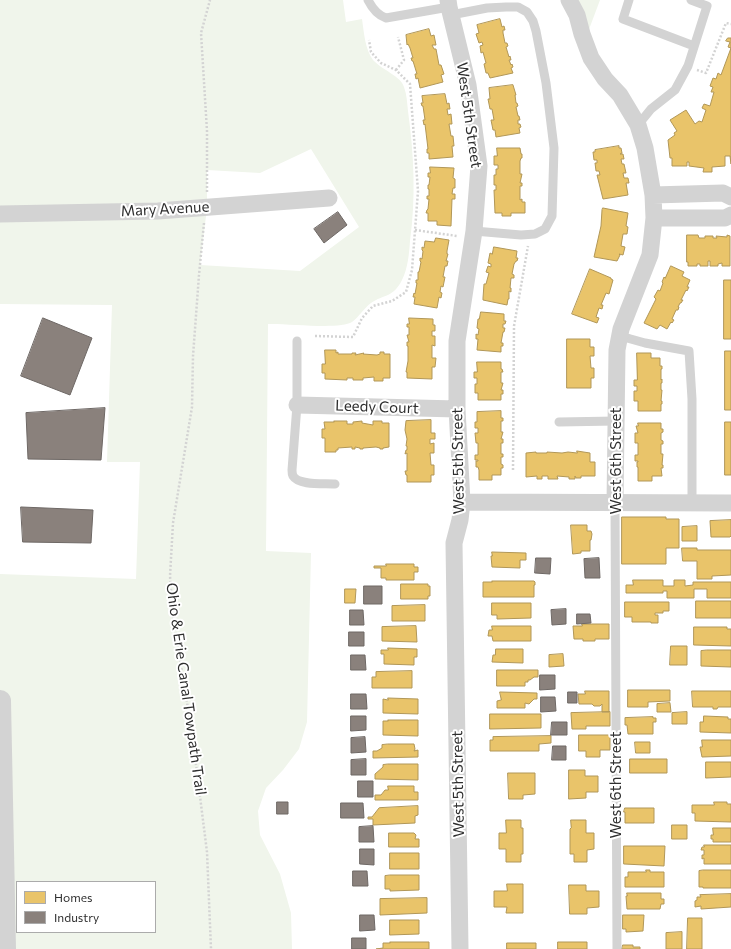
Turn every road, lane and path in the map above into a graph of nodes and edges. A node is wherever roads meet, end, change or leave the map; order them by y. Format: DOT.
graph roads {
  1 [pos="210,0"];
  2 [pos="368,0"];
  3 [pos="569,0"];
  4 [pos="628,0"];
  5 [pos="691,0"];
  6 [pos="449,7"];
  7 [pos="731,24"];
  8 [pos="398,37"];
  9 [pos="369,40"];
  10 [pos="694,46"];
  11 [pos="693,68"];
  12 [pos="396,70"];
  13 [pos="638,125"];
  14 [pos="653,194"];
  15 [pos="731,197"];
  16 [pos="329,198"];
  17 [pos="207,208"];
  18 [pos="0,214"];
  19 [pos="731,215"];
  20 [pos="654,218"];
  21 [pos="415,230"];
  22 [pos="474,231"];
  23 [pos="457,236"];
  24 [pos="521,245"];
  25 [pos="315,336"];
  26 [pos="620,336"];
  27 [pos="297,341"];
  28 [pos="297,405"];
  29 [pos="457,409"];
  30 [pos="616,421"];
  31 [pos="559,422"];
  32 [pos="513,470"];
  33 [pos="335,484"];
  34 [pos="462,502"];
  35 [pos="615,503"];
  36 [pos="692,503"];
  37 [pos="731,503"];
  38 [pos="0,701"];
  39 [pos="5,949"];
  40 [pos="212,949"];
  41 [pos="460,949"];
  42 [pos="617,949"];
  1 -- 17 [label="path, Ohio & Erie Canal Towpath Trail"];
  2 -- 6 [label="lane"];
  3 -- 13 [label="street, West 6th Street"];
  4 -- 10 [label="lane"];
  5 -- 10 [label="lane"];
  6 -- 22 [label="street, West 5th Street"];
  6 -- 22 [label="lane"];
  7 -- 11 [label="path"];
  8 -- 12 [label="path"];
  9 -- 12 [label="path"];
  10 -- 13 [label="lane"];
  12 -- 21 [label="path"];
  13 -- 14 [label="street, West 6th Street"];
  14 -- 15 [label="street"];
  14 -- 20 [label="street, West 6th Street"];
  16 -- 17 [label="street, Mary Avenue"];
  17 -- 18 [label="street, Mary Avenue"];
  17 -- 40 [label="path, Ohio & Erie Canal Towpath Trail"];
  19 -- 20 [label="street"];
  20 -- 26 [label="street, West 6th Street"];
  21 -- 23 [label="path"];
  21 -- 25 [label="path"];
  22 -- 29 [label="street, West 5th Street"];
  24 -- 32 [label="path"];
  26 -- 30 [label="street, West 6th Street"];
  26 -- 36 [label="lane"];
  27 -- 28 [label="lane"];
  28 -- 29 [label="street, Leedy Court"];
  28 -- 33 [label="lane"];
  29 -- 34 [label="street, West 5th Street"];
  30 -- 31 [label="lane"];
  30 -- 35 [label="street, West 6th Street"];
  34 -- 35 [label="street"];
  34 -- 41 [label="street, West 5th Street"];
  35 -- 36 [label="street"];
  35 -- 42 [label="lane, West 6th Street"];
  36 -- 37 [label="street"];
  38 -- 39 [label="street"];
}
